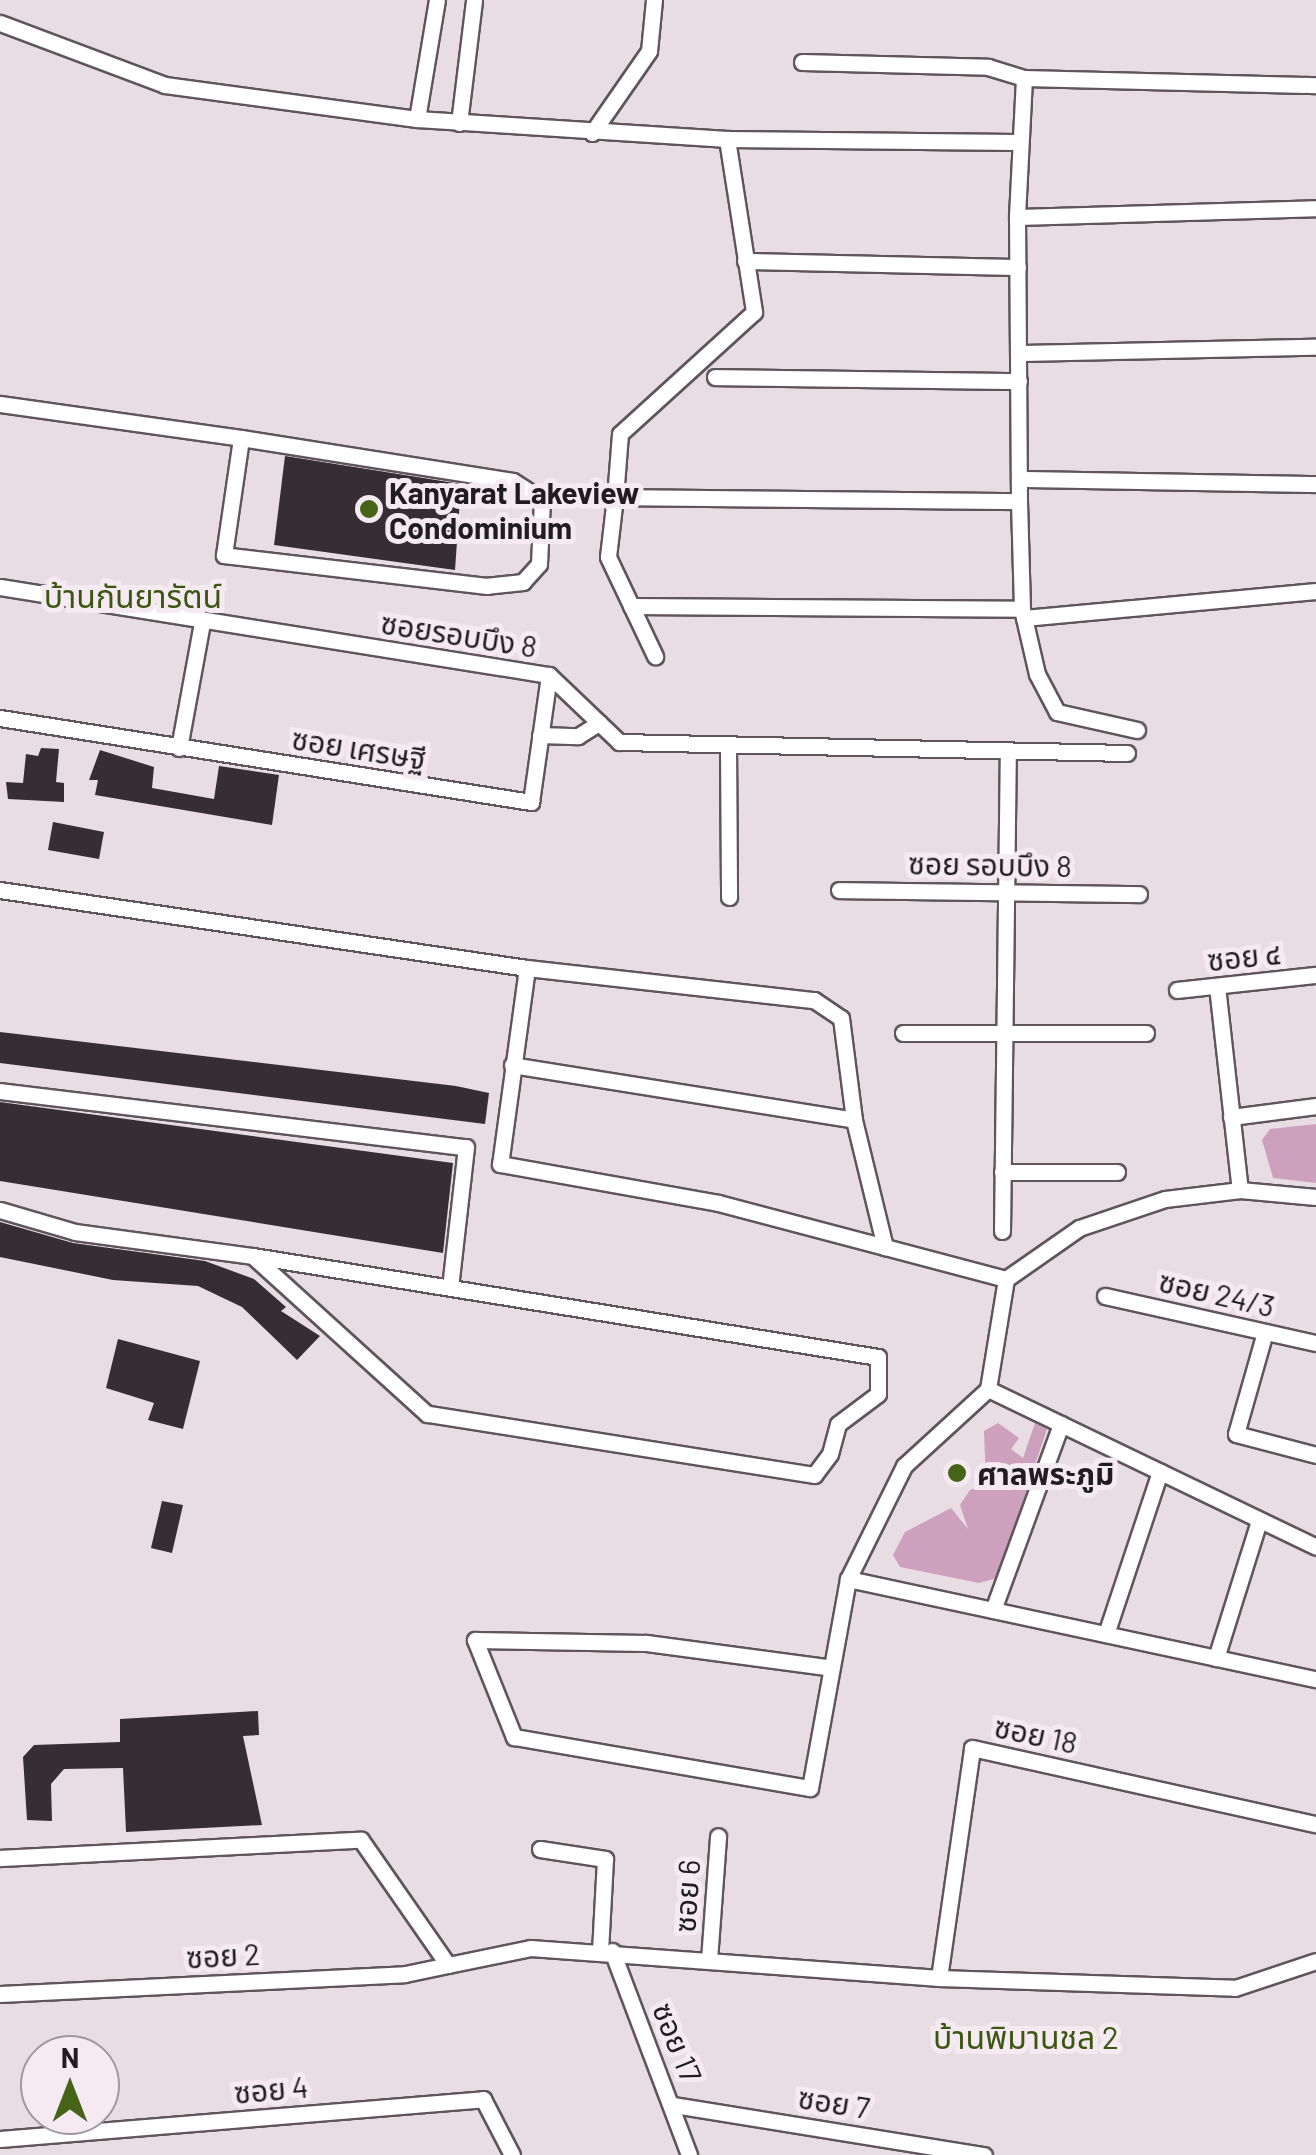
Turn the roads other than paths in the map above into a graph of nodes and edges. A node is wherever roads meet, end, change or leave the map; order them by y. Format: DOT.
graph roads {
  1 [pos="437,0"];
  2 [pos="474,0"];
  3 [pos="654,0"];
  4 [pos="0,24"];
  5 [pos="802,62"];
  6 [pos="1024,78"];
  7 [pos="1316,85"];
  8 [pos="418,120"];
  9 [pos="459,123"];
  10 [pos="592,133"];
  11 [pos="727,140"];
  12 [pos="1016,142"];
  13 [pos="1316,208"];
  14 [pos="1017,217"];
  15 [pos="746,261"];
  16 [pos="1018,267"];
  17 [pos="1316,347"];
  18 [pos="1018,352"];
  19 [pos="715,377"];
  20 [pos="1018,381"];
  21 [pos="0,404"];
  22 [pos="241,438"];
  23 [pos="1020,478"];
  24 [pos="1316,484"];
  25 [pos="614,497"];
  26 [pos="1020,502"];
  27 [pos="0,587"];
  28 [pos="1316,591"];
  29 [pos="631,606"];
  30 [pos="1024,614"];
  31 [pos="202,622"];
  32 [pos="656,656"];
  33 [pos="549,675"];
  34 [pos="0,718"];
  35 [pos="599,723"];
  36 [pos="1138,730"];
  37 [pos="540,735"];
  38 [pos="728,745"];
  39 [pos="179,748"];
  40 [pos="1008,750"];
  41 [pos="1127,753"];
  42 [pos="0,890"];
  43 [pos="839,890"];
  44 [pos="1006,892"];
  45 [pos="1139,894"];
  46 [pos="729,897"];
  47 [pos="527,968"];
  48 [pos="1316,975"];
  49 [pos="1217,986"];
  50 [pos="1177,990"];
  51 [pos="1004,1031"];
  52 [pos="902,1033"];
  53 [pos="1146,1033"];
  54 [pos="512,1064"];
  55 [pos="0,1090"];
  56 [pos="1316,1106"];
  57 [pos="1231,1117"];
  58 [pos="854,1120"];
  59 [pos="1002,1172"];
  60 [pos="1117,1172"];
  61 [pos="1240,1190"];
  62 [pos="1316,1197"];
  63 [pos="0,1210"];
  64 [pos="1002,1231"];
  65 [pos="885,1248"];
  66 [pos="253,1256"];
  67 [pos="1006,1278"];
  68 [pos="450,1287"];
  69 [pos="1105,1296"];
  70 [pos="1265,1332"];
  71 [pos="1316,1344"];
  72 [pos="988,1389"];
  73 [pos="1061,1424"];
  74 [pos="1316,1455"];
  75 [pos="1160,1472"];
  76 [pos="1259,1521"];
  77 [pos="1316,1548"];
  78 [pos="848,1579"];
  79 [pos="993,1610"];
  80 [pos="1106,1634"];
  81 [pos="1216,1658"];
  82 [pos="826,1667"];
  83 [pos="1316,1679"];
  84 [pos="1316,1824"];
  85 [pos="718,1836"];
  86 [pos="540,1849"];
  87 [pos="0,1858"];
  88 [pos="606,1951"];
  89 [pos="709,1960"];
  90 [pos="1316,1961"];
  91 [pos="448,1964"];
  92 [pos="938,1978"];
  93 [pos="0,1994"];
  94 [pos="674,2106"];
  95 [pos="0,2140"];
  96 [pos="512,2155"];
  97 [pos="689,2155"];
  98 [pos="984,2155"];
  1 -- 8 [label="street"];
  2 -- 9 [label="street"];
  3 -- 10 [label="street"];
  4 -- 8 [label="street"];
  5 -- 6 [label="street"];
  6 -- 7 [label="street"];
  6 -- 12 [label="street"];
  8 -- 9 [label="street"];
  9 -- 10 [label="street"];
  10 -- 11 [label="street"];
  11 -- 12 [label="street"];
  11 -- 15 [label="street"];
  12 -- 14 [label="street"];
  13 -- 14 [label="street"];
  14 -- 16 [label="street"];
  15 -- 16 [label="street"];
  15 -- 25 [label="street"];
  16 -- 18 [label="street"];
  17 -- 18 [label="street"];
  18 -- 20 [label="street"];
  19 -- 20 [label="street"];
  20 -- 23 [label="street"];
  21 -- 22 [label="street"];
  22 -- 22 [label="street"];
  23 -- 24 [label="street"];
  23 -- 26 [label="street"];
  25 -- 26 [label="street"];
  25 -- 29 [label="street"];
  26 -- 30 [label="street"];
  27 -- 31 [label="street, ซอยรอบบึง 8"];
  28 -- 30 [label="street"];
  29 -- 30 [label="street"];
  29 -- 32 [label="street"];
  30 -- 36 [label="street"];
  31 -- 33 [label="street, ซอยรอบบึง 8"];
  31 -- 39 [label="street"];
  33 -- 35 [label="street, ซอยรอบบึง 8"];
  33 -- 37 [label="street"];
  34 -- 39 [label="street, ซอย เศรษฐี"];
  35 -- 37 [label="street"];
  35 -- 38 [label="street, ซอยรอบบึง 8"];
  37 -- 39 [label="street, ซอย เศรษฐี"];
  38 -- 40 [label="street, ซอยรอบบึง 8"];
  38 -- 46 [label="street"];
  40 -- 41 [label="street, ซอยรอบบึง 8"];
  40 -- 44 [label="street"];
  42 -- 47 [label="street"];
  43 -- 44 [label="street, ซอย รอบบึง 8"];
  44 -- 45 [label="street, ซอย รอบบึง 8"];
  44 -- 51 [label="street"];
  47 -- 54 [label="street"];
  47 -- 58 [label="street"];
  48 -- 49 [label="street, ซอย ๔"];
  49 -- 50 [label="street, ซอย ๔"];
  49 -- 57 [label="street"];
  51 -- 52 [label="street"];
  51 -- 53 [label="street"];
  51 -- 59 [label="street"];
  54 -- 58 [label="street"];
  54 -- 65 [label="street"];
  55 -- 68 [label="street"];
  56 -- 57 [label="street"];
  57 -- 61 [label="street"];
  58 -- 65 [label="street"];
  59 -- 60 [label="street"];
  59 -- 64 [label="street"];
  61 -- 62 [label="street"];
  61 -- 67 [label="street"];
  63 -- 66 [label="street"];
  65 -- 67 [label="street"];
  66 -- 68 [label="street"];
  66 -- 68 [label="street"];
  67 -- 72 [label="street"];
  69 -- 70 [label="street, ซอย 24/3"];
  70 -- 71 [label="street, ซอย 24/3"];
  70 -- 74 [label="street"];
  72 -- 73 [label="street"];
  72 -- 78 [label="street"];
  73 -- 75 [label="street"];
  73 -- 79 [label="street"];
  75 -- 76 [label="street"];
  75 -- 80 [label="street"];
  76 -- 77 [label="street"];
  76 -- 81 [label="street"];
  78 -- 79 [label="street"];
  78 -- 82 [label="street"];
  79 -- 80 [label="street"];
  80 -- 81 [label="street"];
  81 -- 83 [label="street"];
  82 -- 82 [label="street"];
  84 -- 92 [label="street, ซอย 18"];
  85 -- 89 [label="street, ซอย 6"];
  86 -- 88 [label="street"];
  87 -- 91 [label="street"];
  88 -- 89 [label="street, ซอย 2"];
  88 -- 91 [label="street, ซอย 2"];
  88 -- 94 [label="street, ซอย 17"];
  89 -- 92 [label="street, ซอย 2"];
  90 -- 92 [label="street, ซอย 2"];
  91 -- 93 [label="street, ซอย 2"];
  94 -- 97 [label="street, ซอย 17"];
  94 -- 98 [label="street, ซอย 7"];
  95 -- 96 [label="street, ซอย 4"];
}
